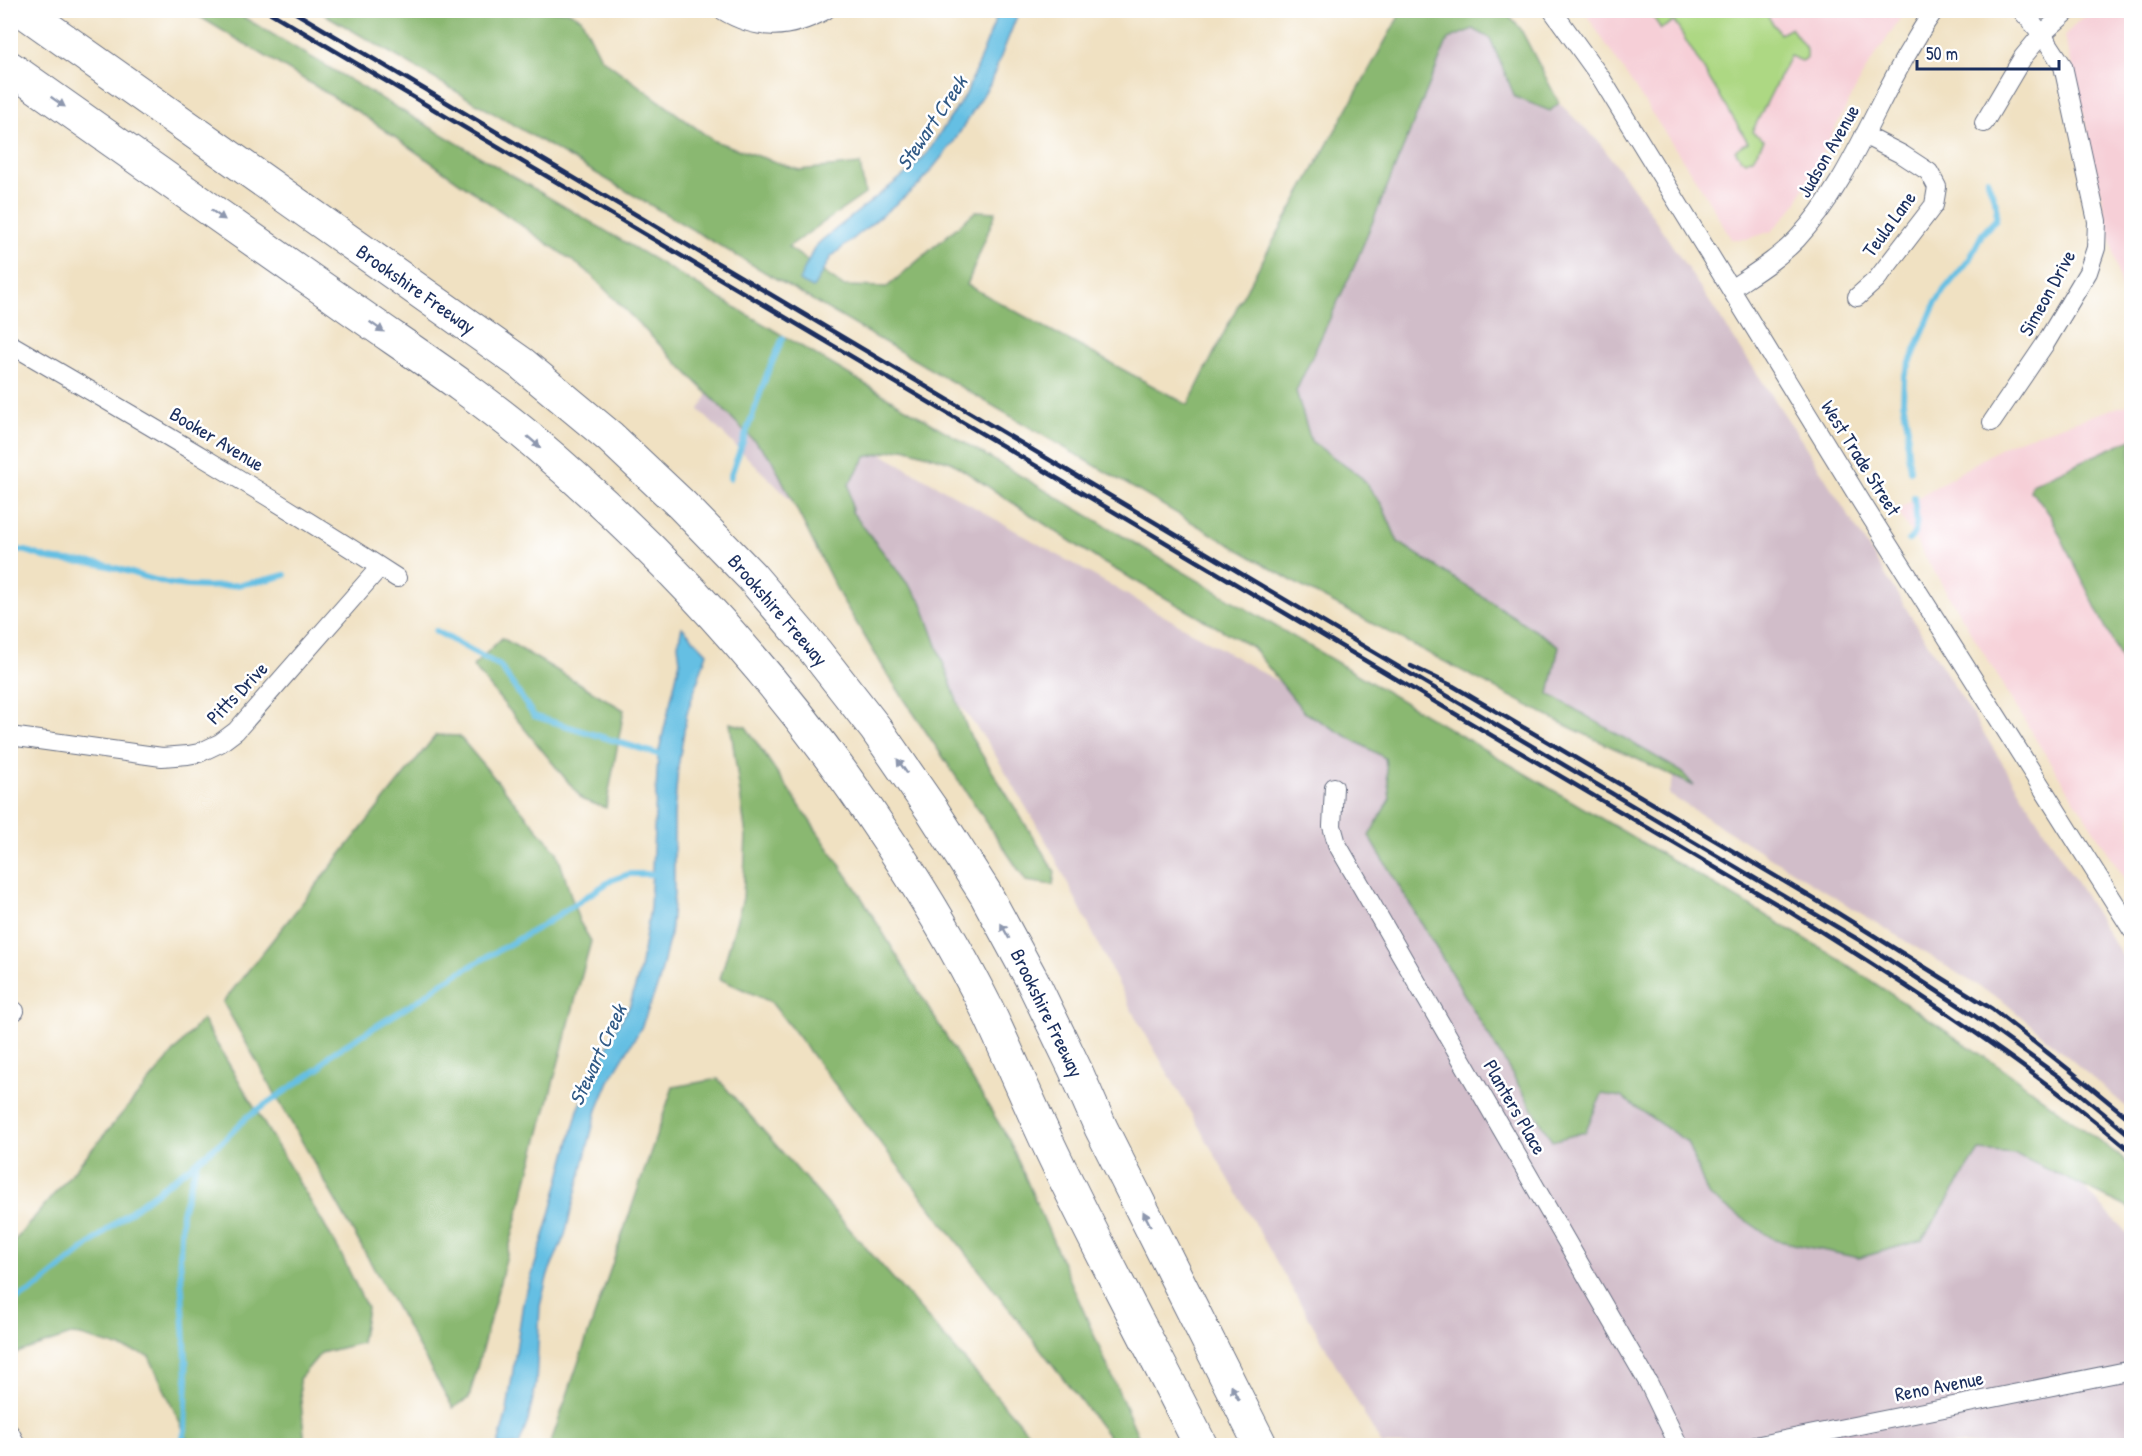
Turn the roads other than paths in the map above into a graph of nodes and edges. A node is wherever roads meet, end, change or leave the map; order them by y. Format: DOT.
graph roads {
  1 [pos="22,10"];
  2 [pos="722,10"];
  3 [pos="826,10"];
  4 [pos="1552,10"];
  5 [pos="1935,10"];
  6 [pos="2021,10"];
  7 [pos="2069,10"];
  8 [pos="2042,34"];
  9 [pos="10,69"];
  10 [pos="1984,123"];
  11 [pos="1864,135"];
  12 [pos="1731,289"];
  13 [pos="1857,297"];
  14 [pos="10,344"];
  15 [pos="1992,422"];
  16 [pos="380,567"];
  17 [pos="397,578"];
  18 [pos="10,736"];
  19 [pos="1334,787"];
  20 [pos="2132,930"];
  21 [pos="2132,1370"];
  22 [pos="10,1433"];
  23 [pos="17,1446"];
  24 [pos="1201,1446"];
  25 [pos="1261,1446"];
  26 [pos="1679,1446"];
  27 [pos="1755,1446"];
  25 -- 1 [label="highway, Brookshire Freeway, one-way"];
  2 -- 3 [label="street"];
  4 -- 12 [label="street, West Trade Street"];
  5 -- 11 [label="street, Judson Avenue"];
  6 -- 8 [label="street, Simeon Drive"];
  7 -- 8 [label="street"];
  8 -- 10 [label="street"];
  8 -- 15 [label="street, Simeon Drive"];
  9 -- 24 [label="highway, one-way"];
  11 -- 12 [label="street, Judson Avenue"];
  11 -- 13 [label="street, Teula Lane"];
  12 -- 20 [label="street, West Trade Street"];
  14 -- 16 [label="street, Booker Avenue"];
  16 -- 17 [label="street, Booker Avenue"];
  16 -- 18 [label="street, Pitts Drive"];
  19 -- 26 [label="street, Planters Place"];
  21 -- 27 [label="street, Reno Avenue"];
  22 -- 23 [label="street"];
}
